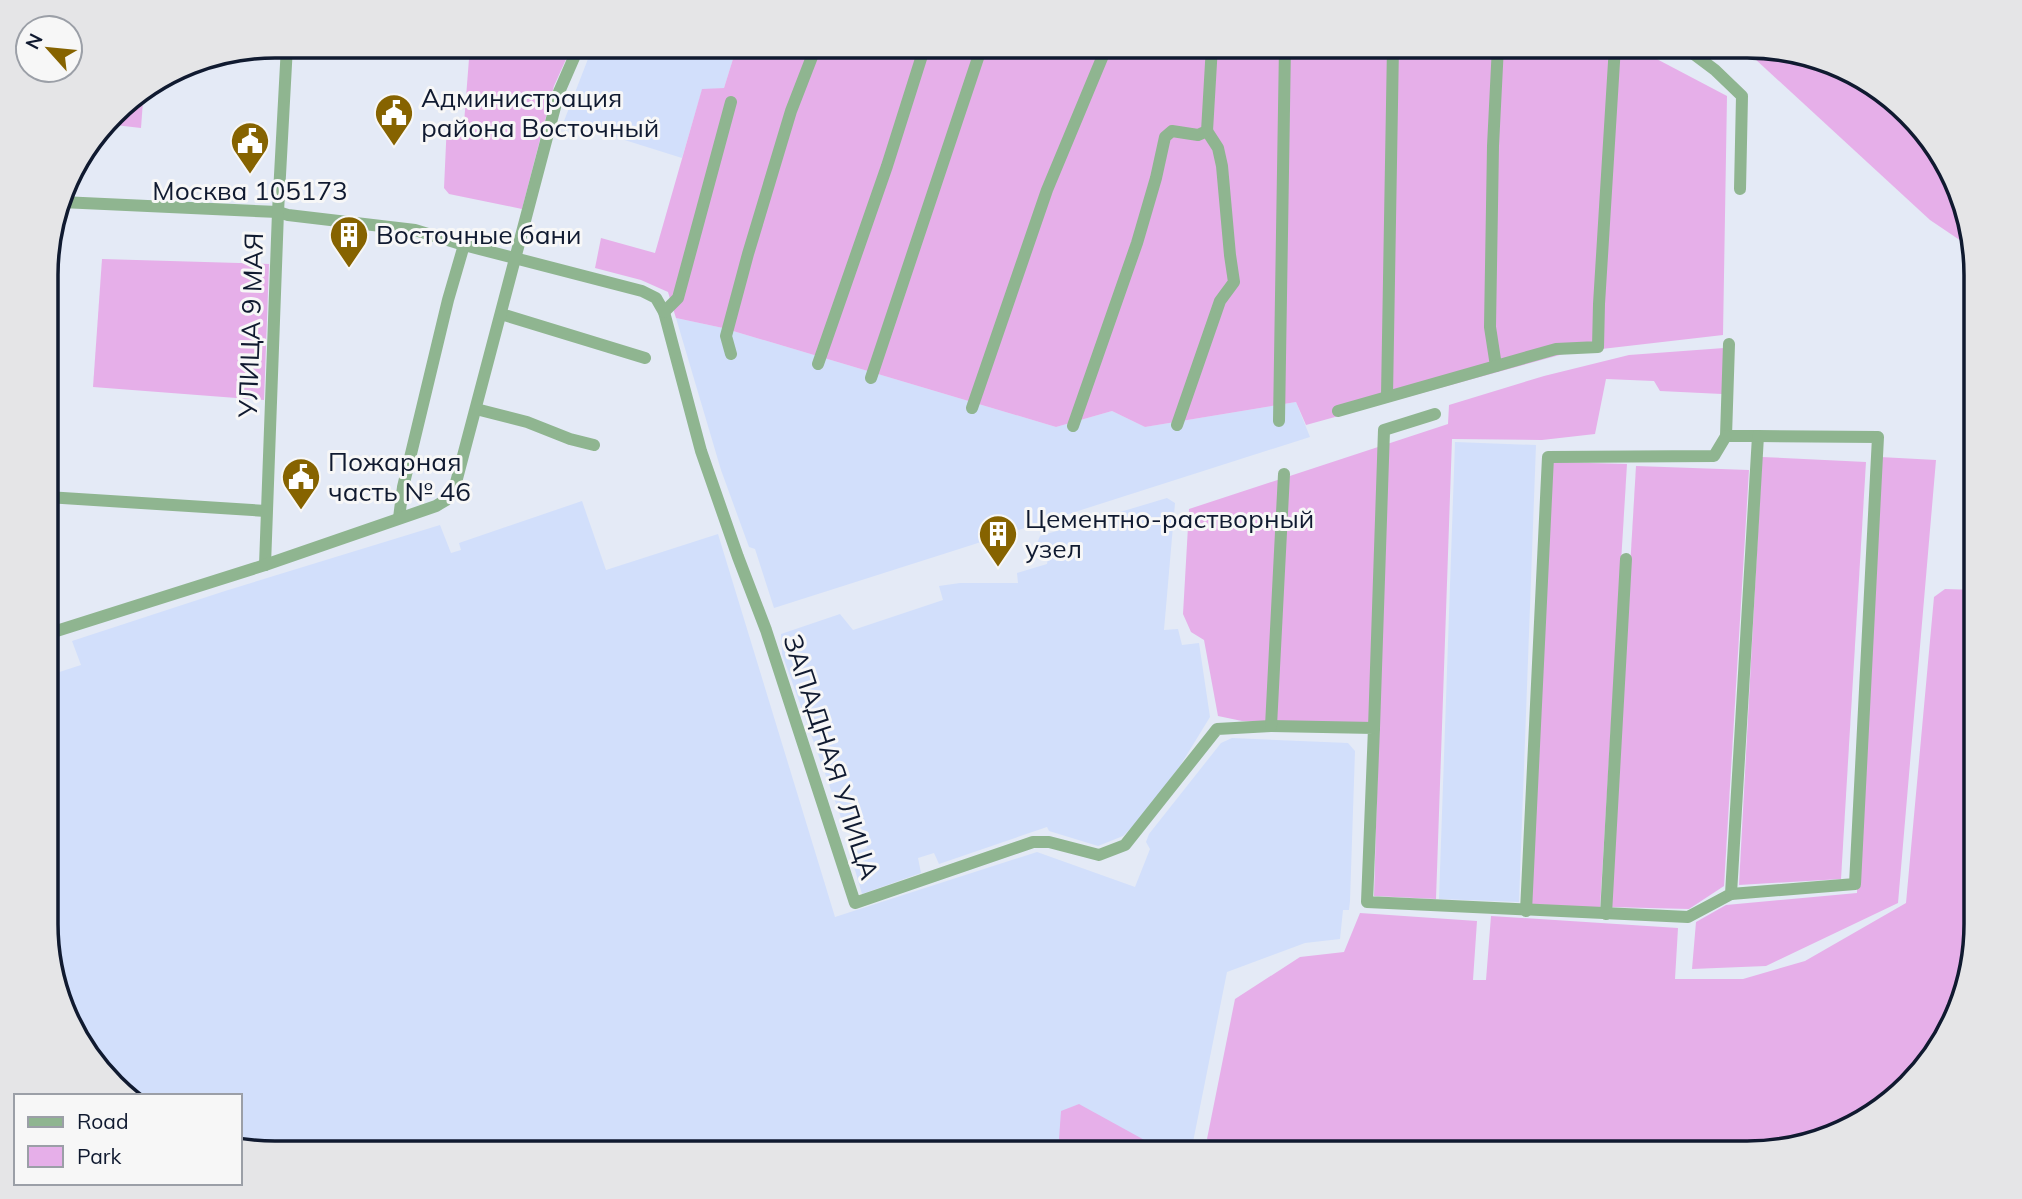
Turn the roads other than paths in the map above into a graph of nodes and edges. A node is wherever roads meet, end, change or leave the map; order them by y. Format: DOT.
graph roads {
  1 [pos="286,58"];
  2 [pos="574,58"];
  3 [pos="812,58"];
  4 [pos="921,58"];
  5 [pos="978,58"];
  6 [pos="1102,58"];
  7 [pos="1211,58"];
  8 [pos="1285,58"];
  9 [pos="1393,58"];
  10 [pos="1497,58"];
  11 [pos="1614,58"];
  12 [pos="1699,58"];
  13 [pos="731,102"];
  14 [pos="1207,131"];
  15 [pos="1740,189"];
  16 [pos="70,202"];
  17 [pos="278,212"];
  18 [pos="464,245"];
  19 [pos="516,258"];
  20 [pos="664,312"];
  21 [pos="501,314"];
  22 [pos="1729,344"];
  23 [pos="731,354"];
  24 [pos="645,358"];
  25 [pos="817,363"];
  26 [pos="1496,366"];
  27 [pos="871,377"];
  28 [pos="1387,396"];
  29 [pos="972,408"];
  30 [pos="476,409"];
  31 [pos="1338,411"];
  32 [pos="1435,414"];
  33 [pos="1279,421"];
  34 [pos="1177,425"];
  35 [pos="1073,426"];
  36 [pos="1727,436"];
  37 [pos="1758,436"];
  38 [pos="594,444"];
  39 [pos="1284,474"];
  40 [pos="58,498"];
  41 [pos="266,511"];
  42 [pos="399,518"];
  43 [pos="1626,559"];
  44 [pos="265,565"];
  45 [pos="58,629"];
  46 [pos="1271,726"];
  47 [pos="1374,728"];
  48 [pos="1731,894"];
  49 [pos="1527,911"];
  50 [pos="1606,914"];
  1 -- 17 [label="street, УЛИЦА 9 МАЯ"];
  2 -- 19 [label="street"];
  3 -- 23 [label="street"];
  4 -- 25 [label="street"];
  5 -- 27 [label="street"];
  6 -- 29 [label="street"];
  7 -- 14 [label="street"];
  8 -- 33 [label="street"];
  9 -- 28 [label="street"];
  10 -- 26 [label="street"];
  11 -- 26 [label="street"];
  12 -- 15 [label="street"];
  13 -- 20 [label="street"];
  14 -- 34 [label="street"];
  14 -- 35 [label="street"];
  16 -- 17 [label="street"];
  17 -- 18 [label="street"];
  17 -- 41 [label="street, УЛИЦА 9 МАЯ"];
  18 -- 19 [label="street"];
  18 -- 42 [label="street"];
  19 -- 20 [label="street"];
  19 -- 21 [label="street"];
  20 -- 46 [label="street, ЗАПАДНАЯ УЛИЦА"];
  21 -- 24 [label="street"];
  21 -- 30 [label="street"];
  22 -- 36 [label="street"];
  26 -- 28 [label="street"];
  28 -- 31 [label="street"];
  30 -- 38 [label="street"];
  30 -- 42 [label="street"];
  32 -- 47 [label="street"];
  36 -- 37 [label="street"];
  36 -- 49 [label="street"];
  37 -- 48 [label="street"];
  37 -- 48 [label="street"];
  39 -- 46 [label="street"];
  40 -- 41 [label="street"];
  41 -- 44 [label="street, УЛИЦА 9 МАЯ"];
  42 -- 44 [label="street"];
  43 -- 50 [label="street"];
  44 -- 45 [label="street"];
  46 -- 47 [label="street, ЗАПАДНАЯ УЛИЦА"];
  47 -- 49 [label="street"];
  48 -- 50 [label="street"];
  49 -- 50 [label="street"];
}
